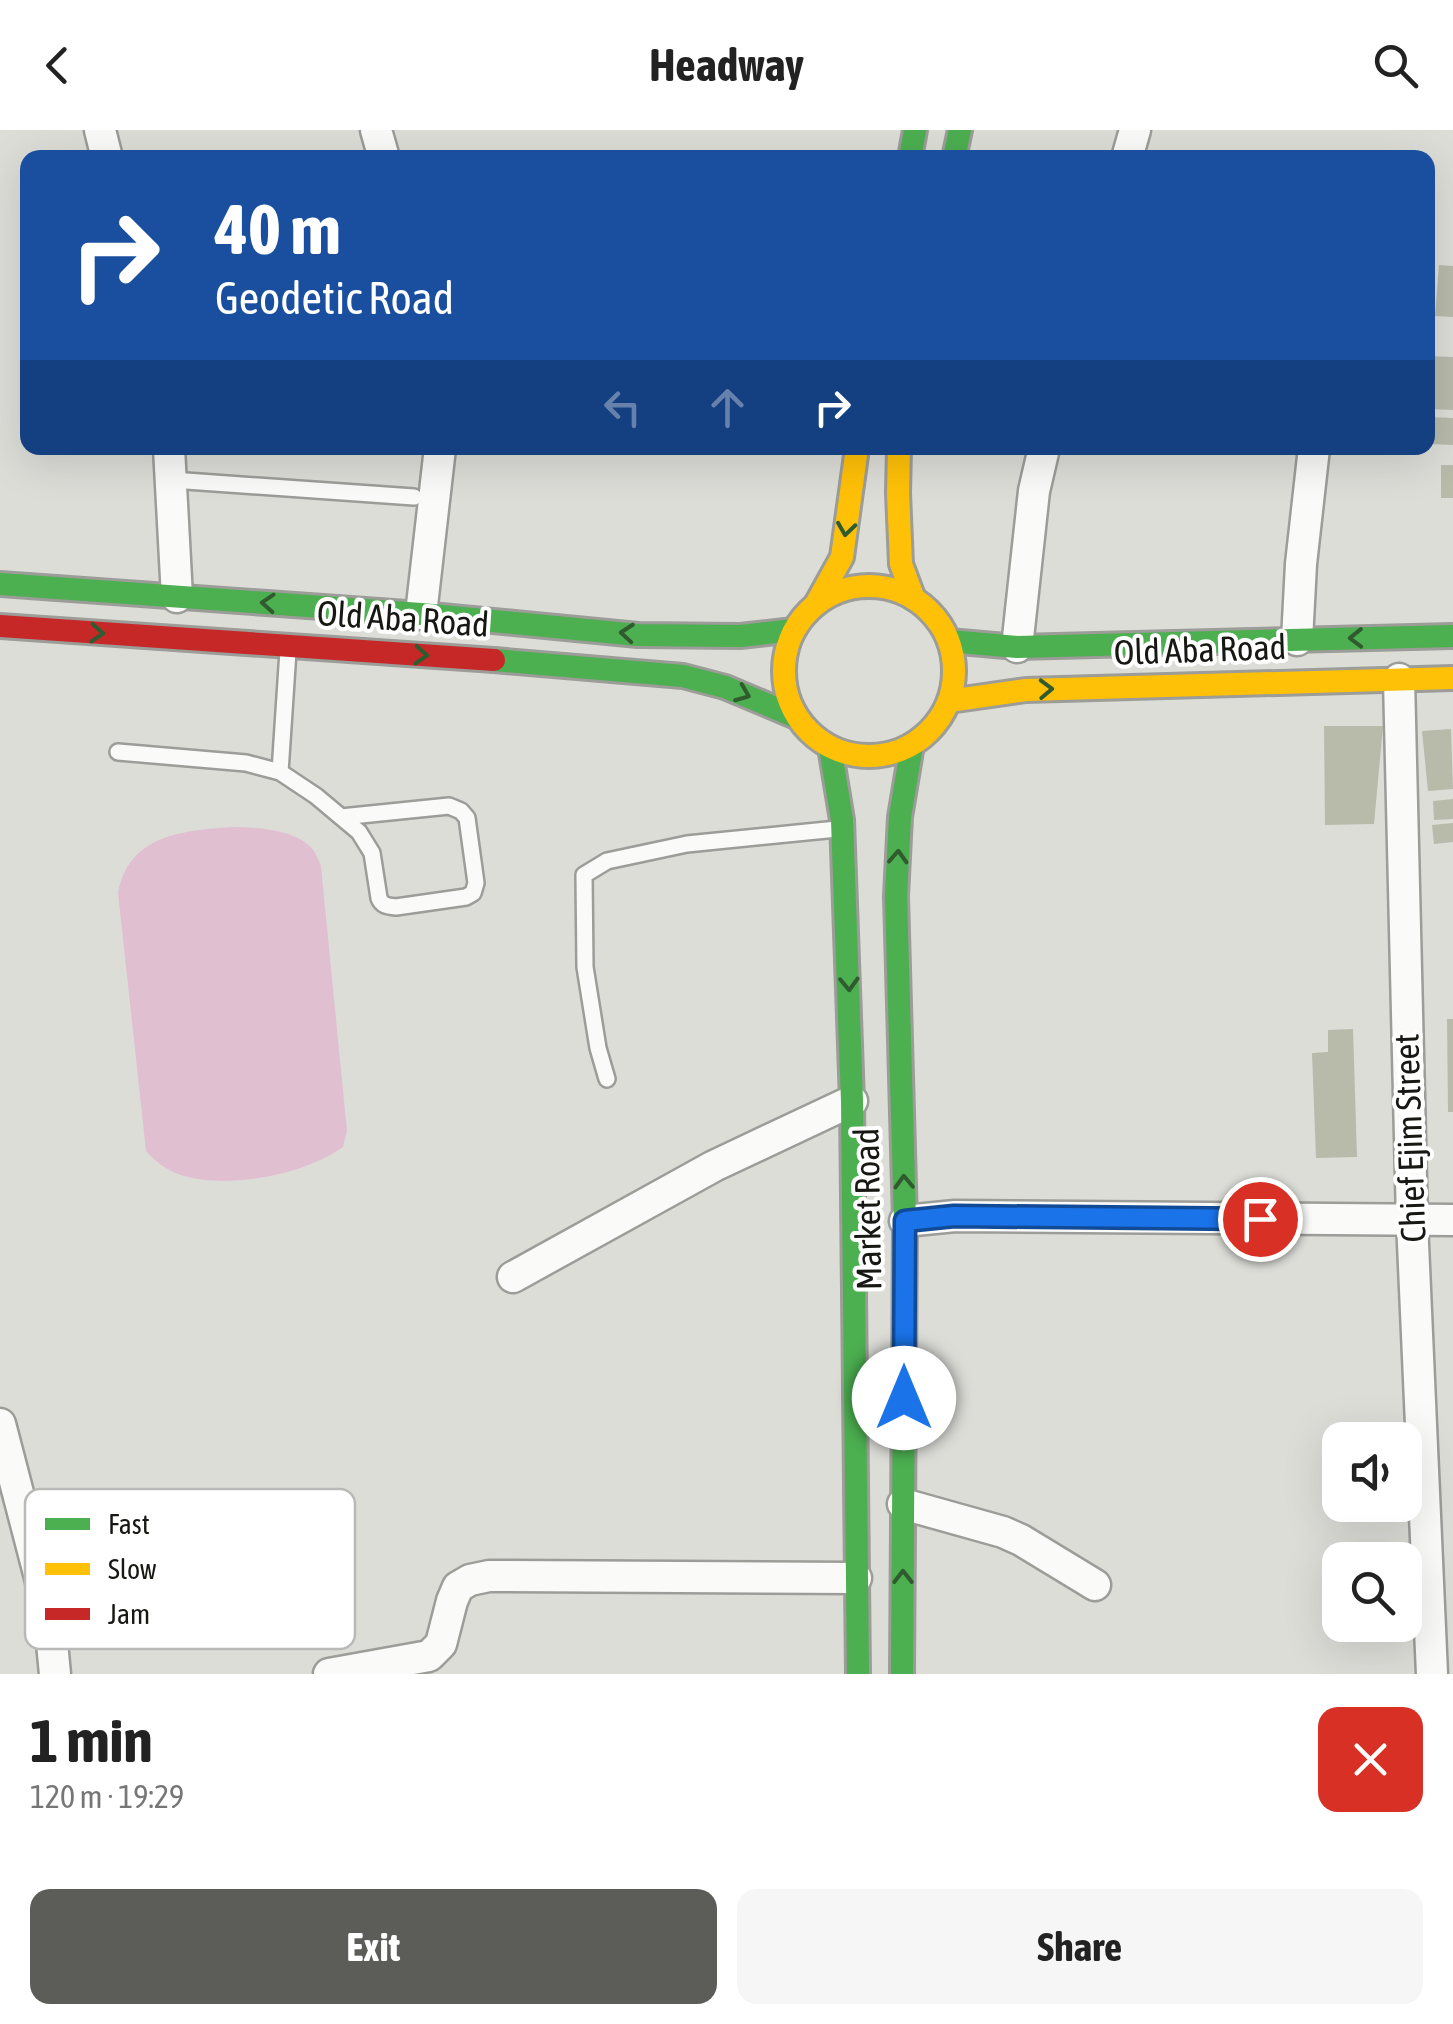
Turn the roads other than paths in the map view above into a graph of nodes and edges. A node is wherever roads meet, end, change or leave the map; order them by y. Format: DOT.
graph roads {
  1 [pos="170,455"];
  2 [pos="439,455"];
  3 [pos="855,455"];
  4 [pos="898,455"];
  5 [pos="1042,455"];
  6 [pos="1313,455"];
  7 [pos="172,480"];
  8 [pos="414,497"];
  9 [pos="0,584"];
  10 [pos="176,597"];
  11 [pos="914,599"];
  12 [pos="816,604"];
  13 [pos="421,614"];
  14 [pos="0,626"];
  15 [pos="794,630"];
  16 [pos="1453,636"];
  17 [pos="1297,640"];
  18 [pos="949,642"];
  19 [pos="288,646"];
  20 [pos="1017,647"];
  21 [pos="1453,678"];
  22 [pos="1399,679"];
  23 [pos="949,700"];
  24 [pos="794,716"];
  25 [pos="912,745"];
  26 [pos="830,747"];
  27 [pos="118,752"];
  28 [pos="280,772"];
  29 [pos="341,816"];
  30 [pos="842,828"];
  31 [pos="607,1079"];
  32 [pos="852,1101"];
  33 [pos="1453,1220"];
  34 [pos="905,1221"];
  35 [pos="1412,1221"];
  36 [pos="513,1277"];
  37 [pos="0,1424"];
  38 [pos="903,1504"];
  39 [pos="25,1520"];
  40 [pos="856,1578"];
  41 [pos="1095,1586"];
  42 [pos="1442,1596"];
  43 [pos="52,1649"];
  44 [pos="54,1674"];
  45 [pos="329,1674"];
  46 [pos="858,1674"];
  47 [pos="902,1674"];
  48 [pos="1432,1674"];
  1 -- 7 [label="street"];
  2 -- 13 [label="street"];
  3 -- 12 [label="main road, one-way"];
  4 -- 11 [label="main road"];
  5 -- 20 [label="street"];
  6 -- 17 [label="street"];
  7 -- 8 [label="lane"];
  7 -- 10 [label="street"];
  9 -- 10 [label="main road, Old Aba Road"];
  13 -- 10 [label="main road, Old Aba Road, one-way"];
  11 -- 12 [label="main road"];
  11 -- 18 [label="main road"];
  12 -- 15 [label="main road"];
  15 -- 13 [label="main road, Old Aba Road, one-way"];
  14 -- 19 [label="main road, Old Aba Road, one-way"];
  15 -- 24 [label="main road"];
  16 -- 17 [label="main road, Old Aba Road, one-way"];
  17 -- 20 [label="main road, Old Aba Road"];
  18 -- 20 [label="main road, Old Aba Road"];
  18 -- 23 [label="main road"];
  19 -- 24 [label="main road, Old Aba Road, one-way"];
  19 -- 28 [label="lane"];
  21 -- 22 [label="main road, Old Aba Road"];
  23 -- 22 [label="main road, Old Aba Road, one-way"];
  22 -- 35 [label="street, Chief Ejim Street"];
  23 -- 25 [label="main road"];
  24 -- 26 [label="main road"];
  25 -- 26 [label="main road"];
  34 -- 25 [label="main road, Market Road, one-way"];
  26 -- 30 [label="main road, Market Road"];
  27 -- 28 [label="lane"];
  28 -- 29 [label="lane"];
  29 -- 29 [label="lane"];
  30 -- 31 [label="lane"];
  30 -- 32 [label="main road, Market Road, one-way"];
  32 -- 36 [label="street"];
  32 -- 40 [label="main road, Market Road"];
  33 -- 35 [label="street"];
  34 -- 35 [label="street"];
  34 -- 38 [label="main road, Market Road"];
  35 -- 42 [label="street, Chief Ejim Street"];
  37 -- 39 [label="street"];
  38 -- 41 [label="street"];
  47 -- 38 [label="main road, Market Road, one-way"];
  40 -- 45 [label="street"];
  40 -- 46 [label="main road, Market Road"];
  42 -- 48 [label="street, Chief Ejim Street"];
  43 -- 44 [label="street"];
}
